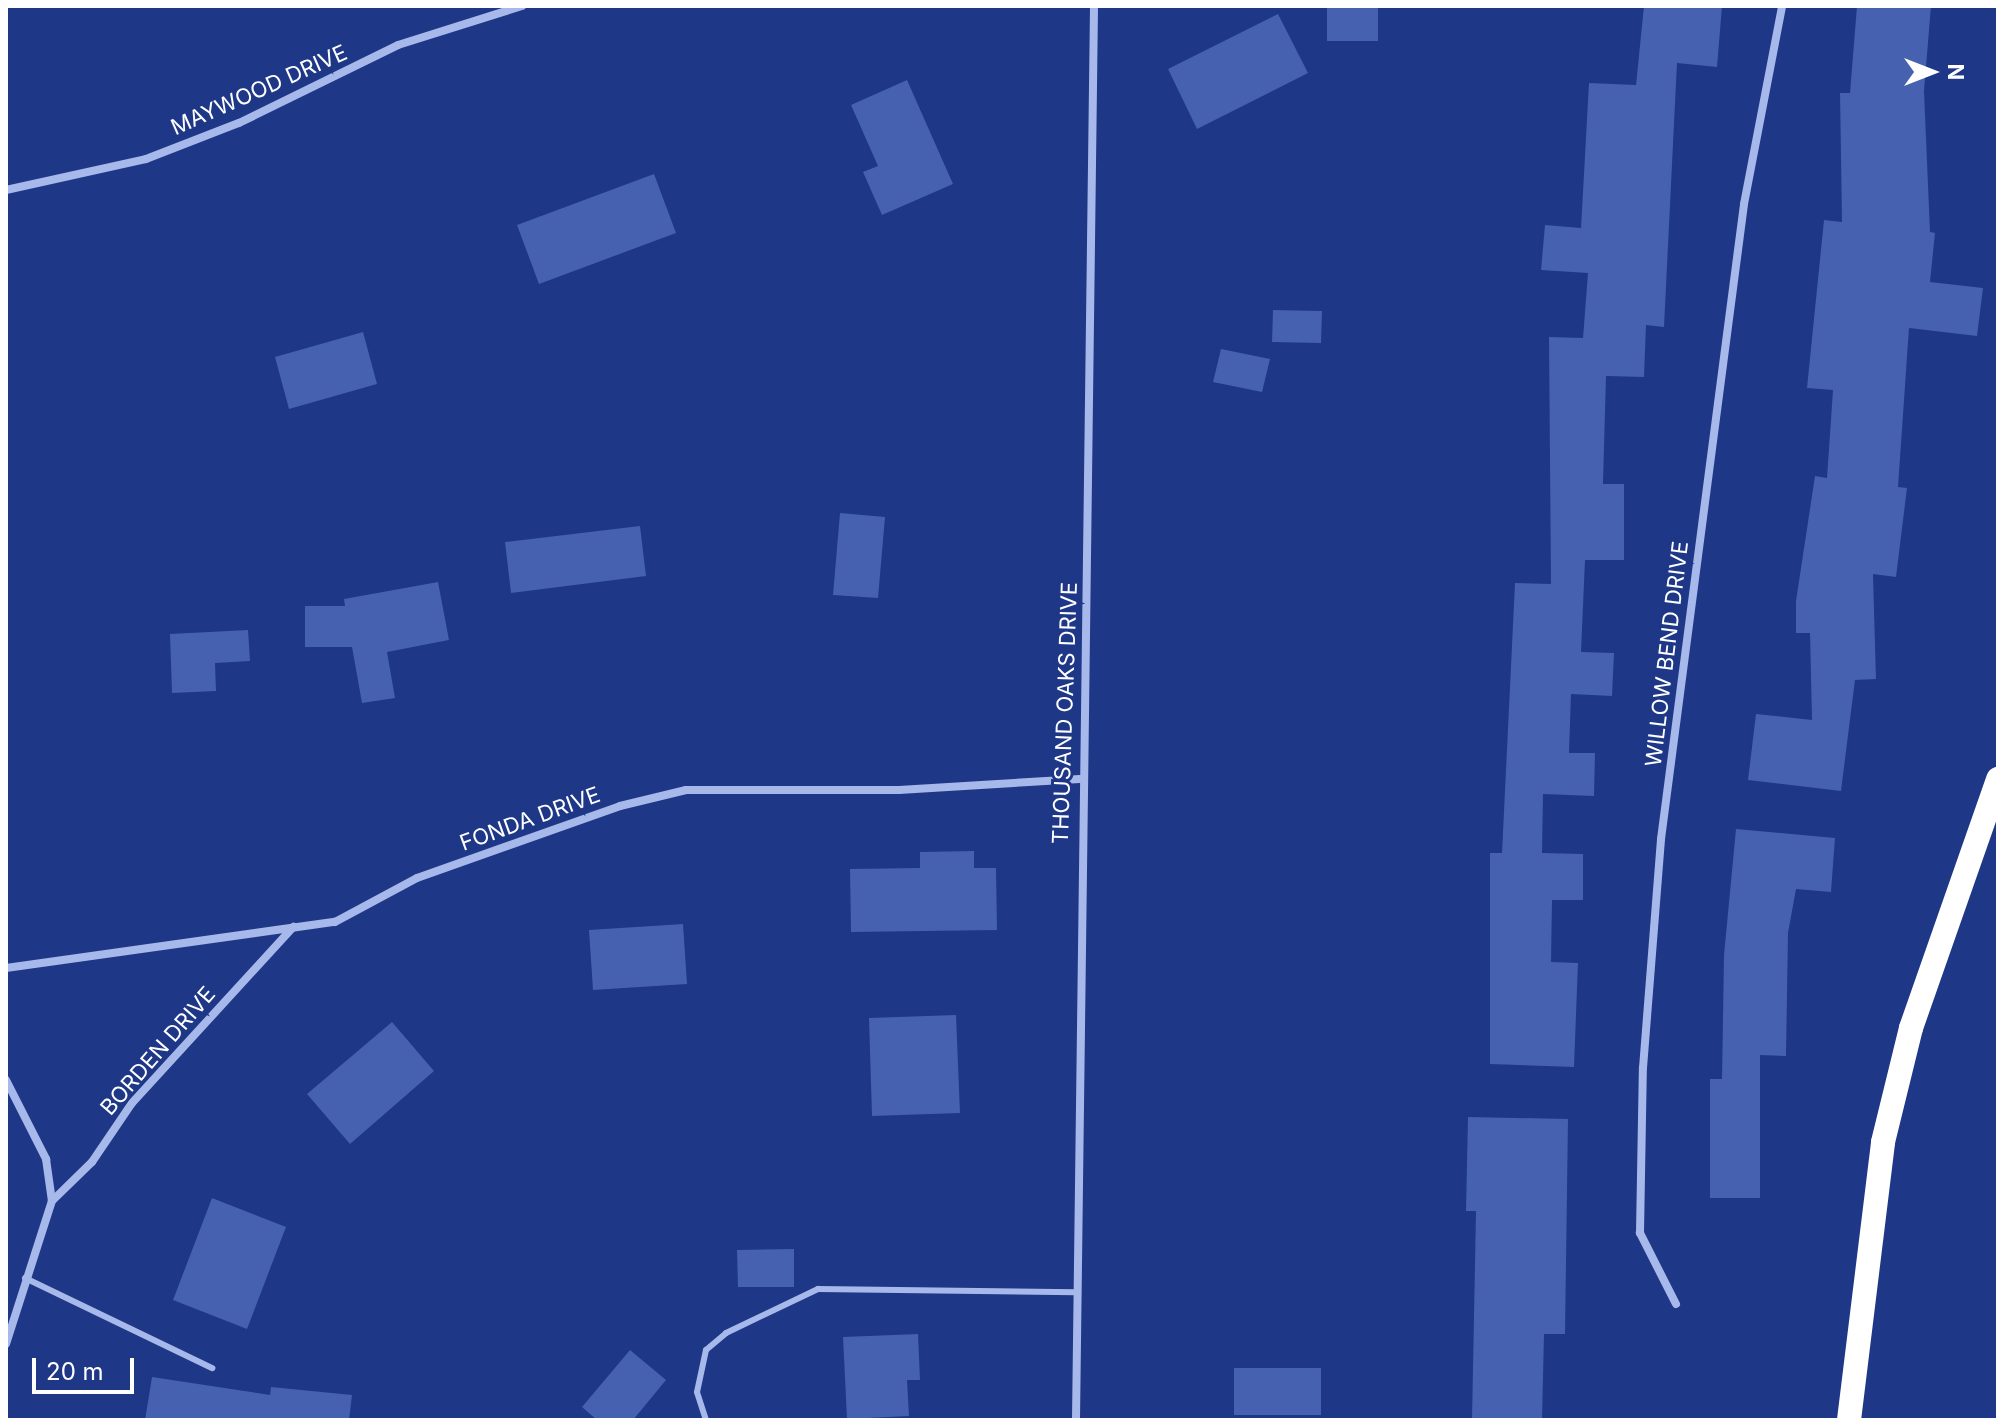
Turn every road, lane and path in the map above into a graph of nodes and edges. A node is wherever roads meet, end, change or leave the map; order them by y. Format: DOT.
graph roads {
  1 [pos="522,6"];
  2 [pos="1094,6"];
  3 [pos="1782,6"];
  4 [pos="6,190"];
  5 [pos="1080,779"];
  6 [pos="1998,779"];
  7 [pos="294,926"];
  8 [pos="6,968"];
  9 [pos="6,1080"];
  10 [pos="52,1201"];
  11 [pos="25,1278"];
  12 [pos="1076,1292"];
  13 [pos="1676,1304"];
  14 [pos="6,1344"];
  15 [pos="212,1368"];
  16 [pos="706,1420"];
  17 [pos="1076,1420"];
  18 [pos="1849,1420"];
  1 -- 4 [label="street, MAYWOOD DRIVE"];
  2 -- 5 [label="street, THOUSAND OAKS DRIVE"];
  3 -- 13 [label="street, WILLOW BEND DRIVE"];
  5 -- 7 [label="street, FONDA DRIVE"];
  5 -- 12 [label="street, THOUSAND OAKS DRIVE"];
  6 -- 18 [label="highway"];
  7 -- 8 [label="street, FONDA DRIVE"];
  7 -- 10 [label="street, BORDEN DRIVE"];
  9 -- 10 [label="street, BORDEN DRIVE"];
  10 -- 11 [label="street, BORDEN DRIVE"];
  11 -- 14 [label="street, BORDEN DRIVE"];
  11 -- 15 [label="lane"];
  12 -- 16 [label="lane"];
  12 -- 17 [label="street, THOUSAND OAKS DRIVE"];
}
